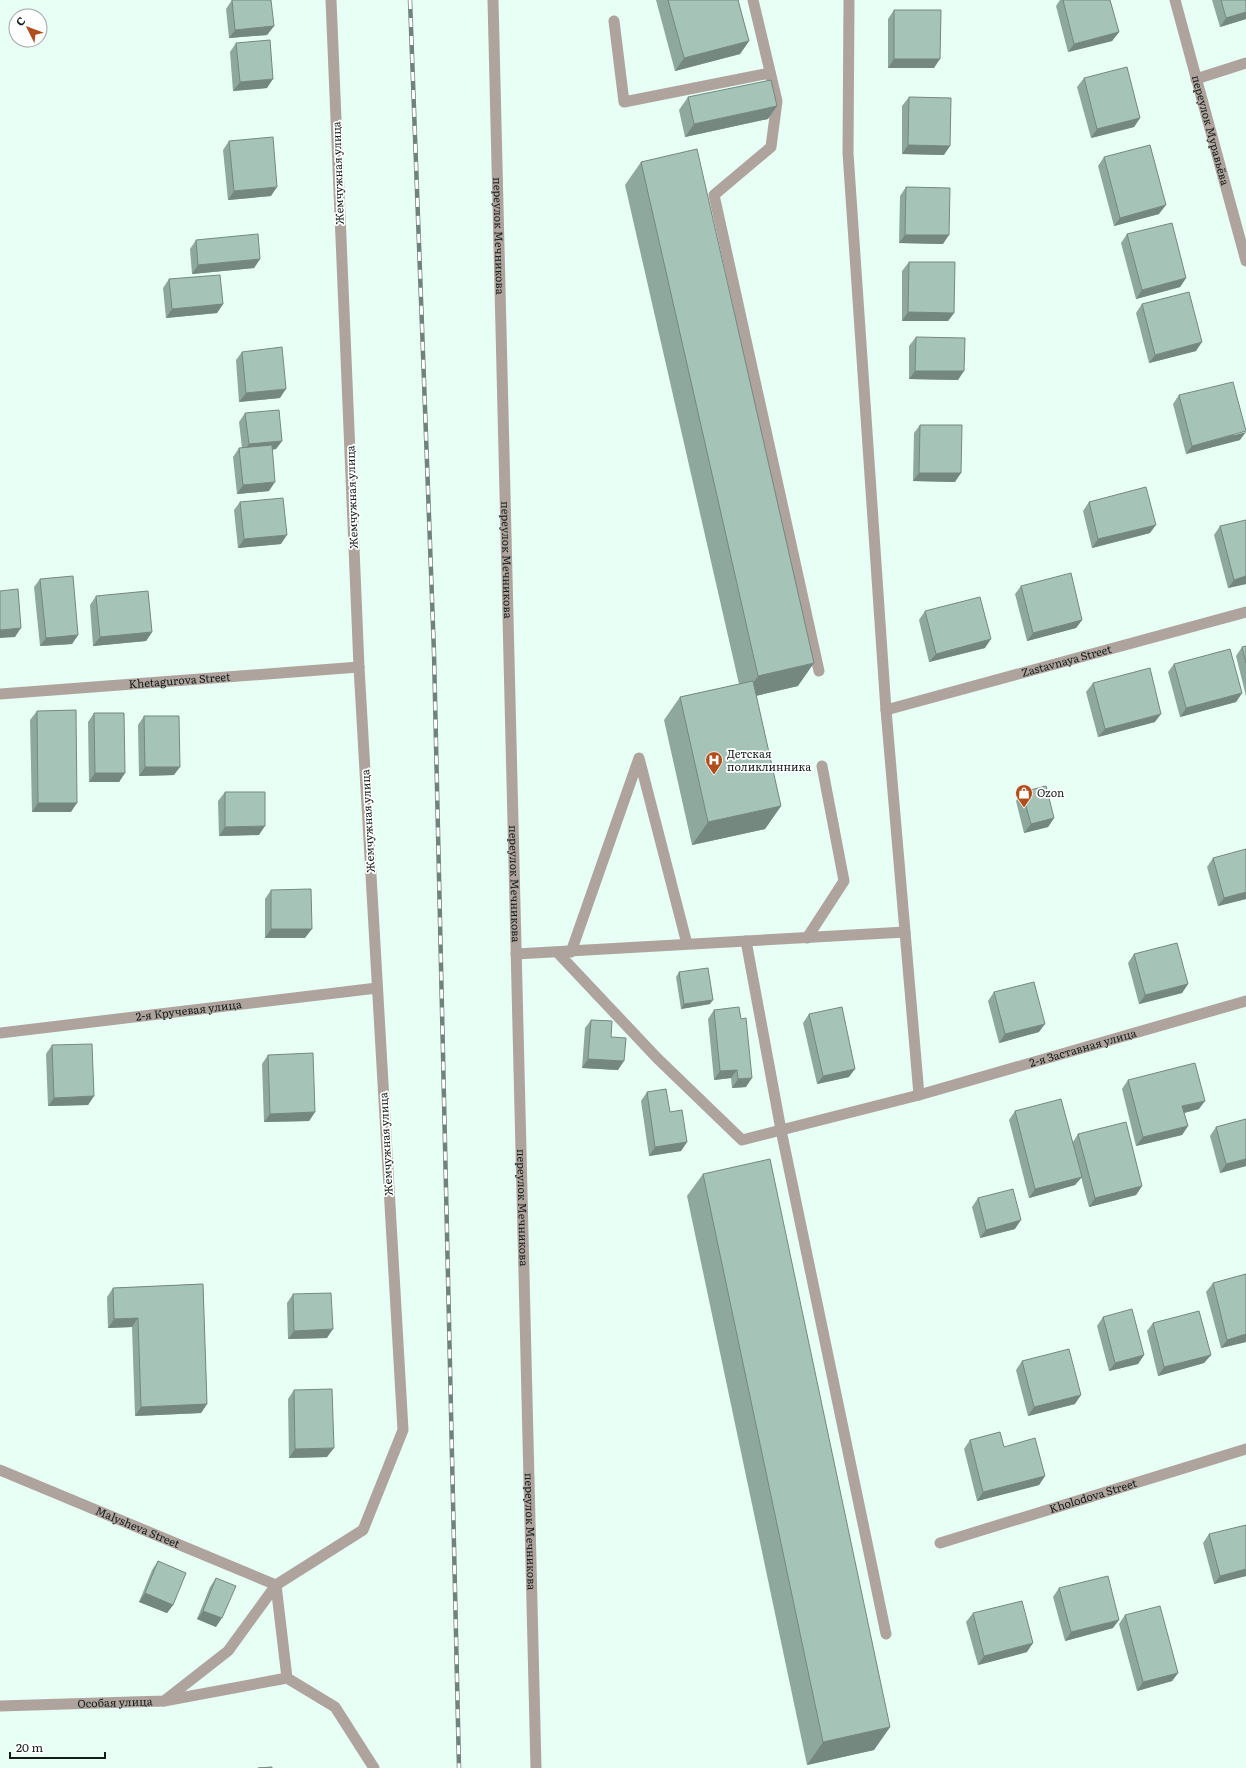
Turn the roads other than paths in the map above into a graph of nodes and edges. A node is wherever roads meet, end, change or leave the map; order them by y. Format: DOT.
graph roads {
  1 [pos="331,0"];
  2 [pos="493,0"];
  3 [pos="753,0"];
  4 [pos="849,0"];
  5 [pos="1175,0"];
  6 [pos="614,21"];
  7 [pos="1246,64"];
  8 [pos="770,73"];
  9 [pos="1196,79"];
  10 [pos="1246,261"];
  11 [pos="1246,612"];
  12 [pos="359,667"];
  13 [pos="819,671"];
  14 [pos="0,694"];
  15 [pos="886,710"];
  16 [pos="822,766"];
  17 [pos="905,932"];
  18 [pos="807,938"];
  19 [pos="746,941"];
  20 [pos="687,944"];
  21 [pos="557,952"];
  22 [pos="571,952"];
  23 [pos="516,954"];
  24 [pos="377,988"];
  25 [pos="1246,1001"];
  26 [pos="0,1033"];
  27 [pos="919,1095"];
  28 [pos="782,1130"];
  29 [pos="1246,1449"];
  30 [pos="0,1470"];
  31 [pos="940,1543"];
  32 [pos="276,1585"];
  33 [pos="886,1634"];
  34 [pos="287,1678"];
  35 [pos="164,1701"];
  36 [pos="0,1706"];
  37 [pos="374,1768"];
  38 [pos="536,1768"];
  1 -- 12 [label="street, Жемчужная улица"];
  2 -- 23 [label="street, переулок Мечникова"];
  3 -- 8 [label="street"];
  4 -- 15 [label="street"];
  5 -- 9 [label="street, переулок Муравьёва"];
  6 -- 8 [label="street"];
  7 -- 9 [label="street"];
  8 -- 13 [label="street"];
  9 -- 10 [label="street, переулок Муравьёва"];
  11 -- 15 [label="street, Zastavnaya Street"];
  12 -- 14 [label="street, Khetagurova Street"];
  12 -- 24 [label="street, Жемчужная улица"];
  15 -- 17 [label="street"];
  16 -- 18 [label="street"];
  17 -- 18 [label="street"];
  17 -- 27 [label="street"];
  18 -- 19 [label="street"];
  19 -- 20 [label="street"];
  19 -- 28 [label="street"];
  20 -- 22 [label="street"];
  20 -- 22 [label="street"];
  21 -- 22 [label="street"];
  21 -- 23 [label="street"];
  21 -- 28 [label="street, 2-я Заставная улица"];
  23 -- 38 [label="street, переулок Мечникова"];
  24 -- 26 [label="street, 2-я Кручевая улица"];
  24 -- 32 [label="street, Жемчужная улица"];
  25 -- 27 [label="street, 2-я Заставная улица"];
  27 -- 28 [label="street, 2-я Заставная улица"];
  28 -- 33 [label="street"];
  29 -- 31 [label="street, Kholodova Street"];
  30 -- 32 [label="street, Malysheva Street"];
  32 -- 34 [label="street"];
  32 -- 35 [label="street, Особая улица"];
  34 -- 35 [label="street"];
  34 -- 37 [label="street"];
  35 -- 36 [label="street, Особая улица"];
}
